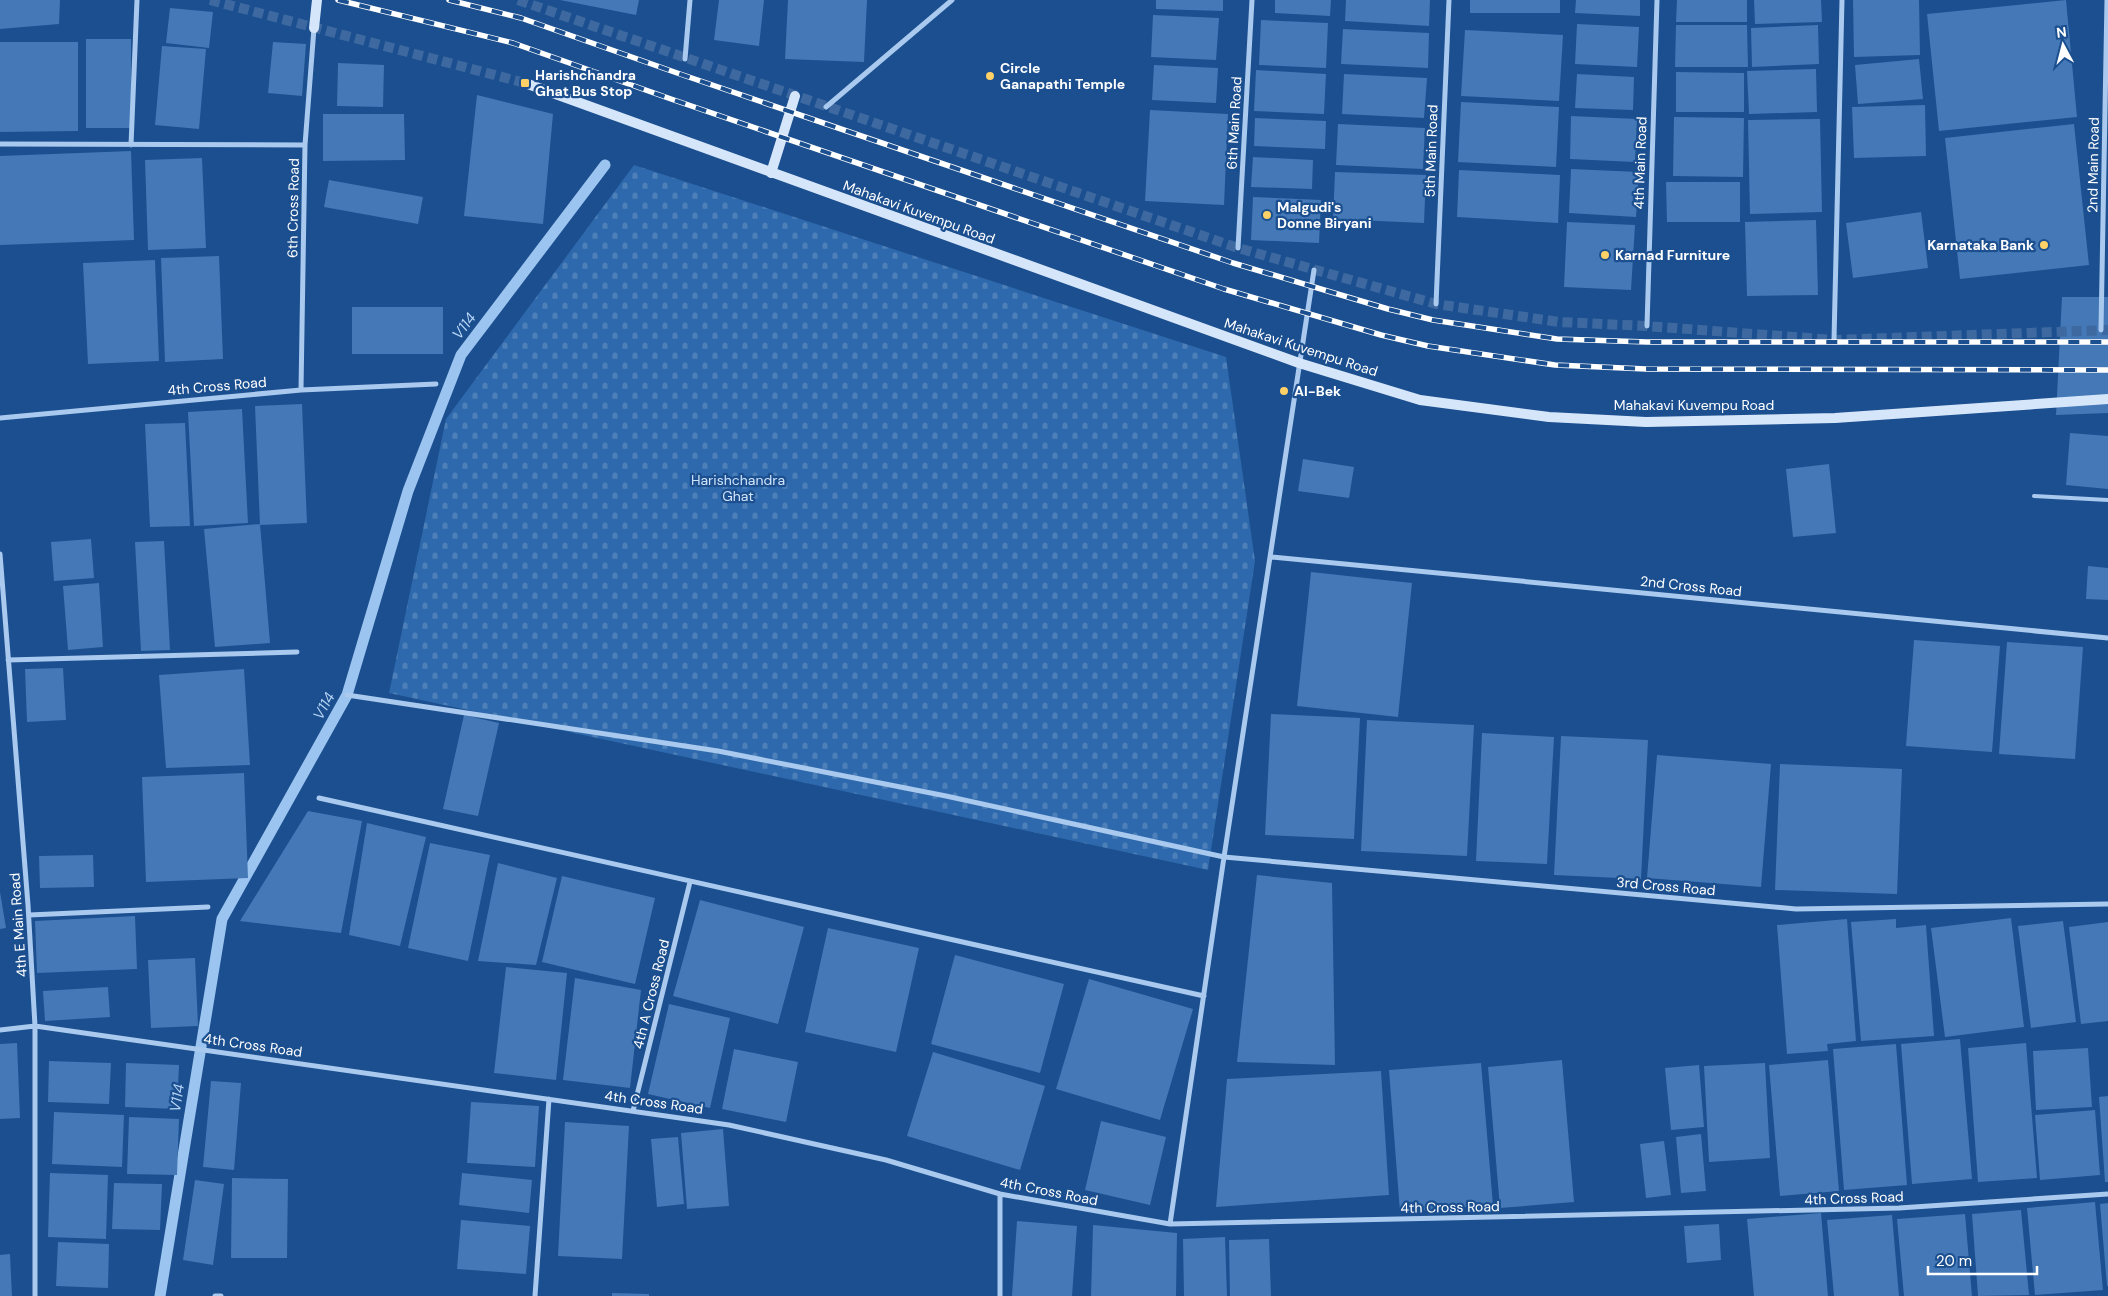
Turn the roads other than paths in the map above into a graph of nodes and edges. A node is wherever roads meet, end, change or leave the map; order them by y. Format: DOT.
graph roads {
  1 [pos="137,0"];
  2 [pos="317,0"];
  3 [pos="690,0"];
  4 [pos="952,0"];
  5 [pos="1252,0"];
  6 [pos="1449,0"];
  7 [pos="1656,0"];
  8 [pos="1842,0"];
  9 [pos="2107,0"];
  10 [pos="314,28"];
  11 [pos="685,59"];
  12 [pos="525,83"];
  13 [pos="795,96"];
  14 [pos="826,107"];
  15 [pos="0,144"];
  16 [pos="131,145"];
  17 [pos="305,145"];
  18 [pos="771,173"];
  19 [pos="1238,248"];
  20 [pos="1314,270"];
  21 [pos="1436,304"];
  22 [pos="1647,326"];
  23 [pos="2101,330"];
  24 [pos="1834,340"];
  25 [pos="1299,364"];
  26 [pos="436,384"];
  27 [pos="301,390"];
  28 [pos="2108,399"];
  29 [pos="0,418"];
  30 [pos="2034,496"];
  31 [pos="2108,500"];
  32 [pos="0,554"];
  33 [pos="1272,557"];
  34 [pos="2108,638"];
  35 [pos="297,652"];
  36 [pos="8,660"];
  37 [pos="348,695"];
  38 [pos="319,798"];
  39 [pos="1224,857"];
  40 [pos="690,882"];
  41 [pos="2108,904"];
  42 [pos="208,907"];
  43 [pos="29,915"];
  44 [pos="1204,996"];
  45 [pos="35,1026"];
  46 [pos="0,1030"];
  47 [pos="549,1099"];
  48 [pos="633,1111"];
  49 [pos="1000,1194"];
  50 [pos="2108,1194"];
  51 [pos="1170,1224"];
  52 [pos="35,1296"];
  53 [pos="215,1296"];
  54 [pos="221,1296"];
  55 [pos="536,1296"];
  56 [pos="1000,1296"];
  1 -- 16 [label="street"];
  2 -- 10 [label="main road"];
  3 -- 11 [label="street"];
  4 -- 14 [label="street"];
  5 -- 19 [label="street, 6th Main Road"];
  6 -- 21 [label="street, 5th Main Road"];
  7 -- 22 [label="street, 4th Main Road"];
  8 -- 24 [label="street"];
  9 -- 23 [label="street, 2nd Main Road"];
  10 -- 17 [label="street, 6th Cross Road"];
  12 -- 18 [label="main road, Mahakavi Kuvempu Road"];
  13 -- 18 [label="main road"];
  15 -- 16 [label="street"];
  16 -- 17 [label="street"];
  17 -- 27 [label="street, 6th Cross Road"];
  18 -- 25 [label="main road, Mahakavi Kuvempu Road"];
  20 -- 25 [label="street"];
  25 -- 28 [label="main road, Mahakavi Kuvempu Road"];
  25 -- 33 [label="street"];
  26 -- 27 [label="street, 4th Cross Road"];
  27 -- 29 [label="street, 4th Cross Road"];
  30 -- 31 [label="lane"];
  32 -- 36 [label="street, 4th E Main Road"];
  33 -- 34 [label="street, 2nd Cross Road"];
  33 -- 39 [label="street"];
  35 -- 36 [label="street"];
  36 -- 43 [label="street, 4th E Main Road"];
  37 -- 39 [label="street, 3rd Cross Road"];
  38 -- 40 [label="street"];
  39 -- 41 [label="street, 3rd Cross Road"];
  39 -- 44 [label="street"];
  40 -- 44 [label="street"];
  40 -- 48 [label="street, 4th A Cross Road"];
  42 -- 43 [label="street"];
  43 -- 45 [label="street, 4th E Main Road"];
  44 -- 51 [label="street"];
  45 -- 46 [label="street, 4th Cross Road"];
  45 -- 47 [label="street, 4th Cross Road"];
  45 -- 52 [label="street, 4th E Main Road"];
  47 -- 48 [label="street, 4th Cross Road"];
  47 -- 55 [label="street"];
  48 -- 49 [label="street, 4th Cross Road"];
  49 -- 51 [label="street, 4th Cross Road"];
  49 -- 56 [label="street"];
  50 -- 51 [label="street, 4th Cross Road"];
  53 -- 54 [label="street"];
}
